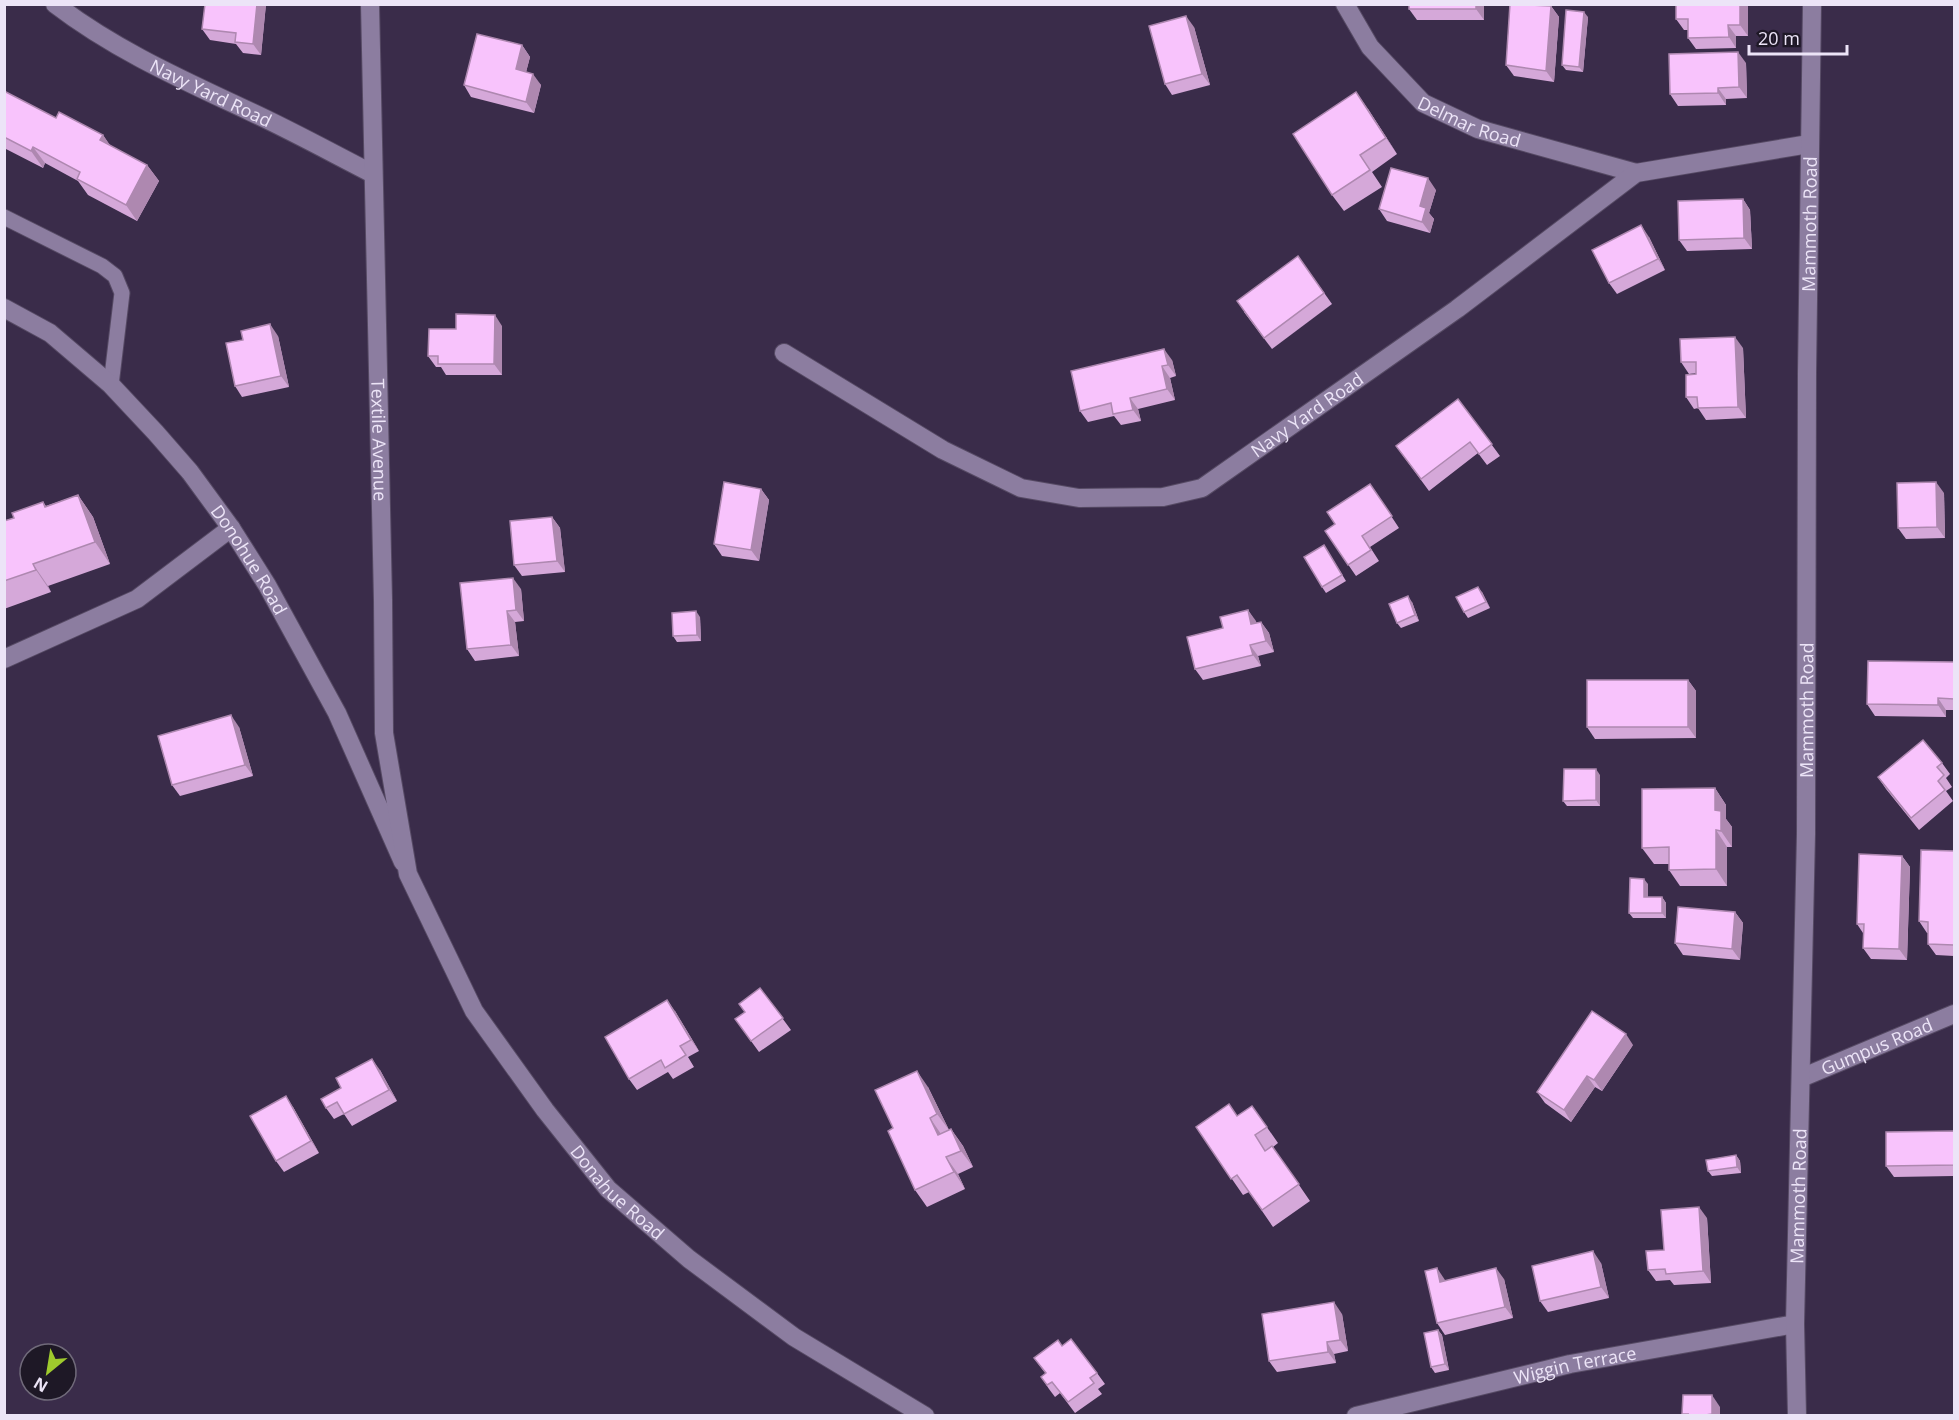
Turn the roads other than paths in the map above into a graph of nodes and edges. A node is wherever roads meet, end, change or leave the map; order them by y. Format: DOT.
graph roads {
  1 [pos="55,4"];
  2 [pos="370,4"];
  3 [pos="1345,4"];
  4 [pos="1812,4"];
  5 [pos="1809,144"];
  6 [pos="1636,173"];
  7 [pos="373,174"];
  8 [pos="4,217"];
  9 [pos="4,308"];
  10 [pos="784,353"];
  11 [pos="111,385"];
  12 [pos="231,528"];
  13 [pos="4,659"];
  14 [pos="408,874"];
  15 [pos="1954,1014"];
  16 [pos="1801,1078"];
  17 [pos="1795,1324"];
  18 [pos="925,1416"];
  19 [pos="1356,1416"];
  20 [pos="1797,1416"];
  1 -- 7 [label="street, Navy Yard Road"];
  2 -- 7 [label="street, Textile Avenue"];
  3 -- 6 [label="street, Delmar Road"];
  4 -- 5 [label="street, Mammoth Road"];
  5 -- 6 [label="street, Navy Yard Road"];
  5 -- 16 [label="street, Mammoth Road"];
  6 -- 10 [label="street, Navy Yard Road"];
  7 -- 14 [label="street, Textile Avenue"];
  8 -- 11 [label="lane"];
  9 -- 11 [label="street, Donohue Road"];
  11 -- 12 [label="street, Donohue Road"];
  12 -- 13 [label="street"];
  12 -- 14 [label="street, Donohue Road"];
  14 -- 18 [label="street, Donahue Road"];
  15 -- 16 [label="street, Gumpus Road"];
  16 -- 17 [label="street, Mammoth Road"];
  17 -- 19 [label="street, Wiggin Terrace"];
  17 -- 20 [label="street, Mammoth Road"];
}
